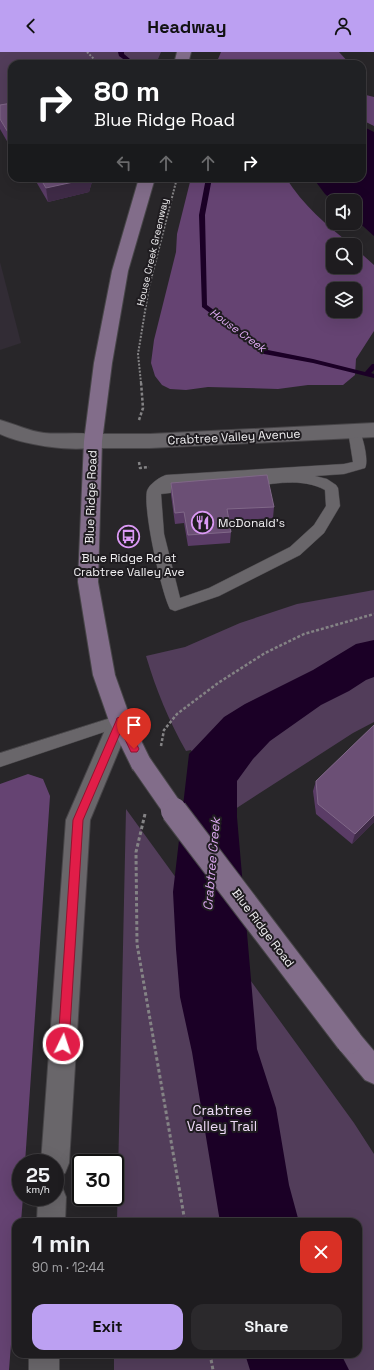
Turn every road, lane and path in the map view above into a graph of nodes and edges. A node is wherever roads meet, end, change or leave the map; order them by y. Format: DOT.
graph roads {
  1 [pos="88,52"];
  2 [pos="95,60"];
  3 [pos="146,182"];
  4 [pos="176,182"];
  5 [pos="136,424"];
  6 [pos="0,426"];
  7 [pos="374,430"];
  8 [pos="354,431"];
  9 [pos="93,441"];
  10 [pos="154,490"];
  11 [pos="120,721"];
  12 [pos="0,760"];
  13 [pos="374,1071"];
  14 [pos="56,1154"];
  15 [pos="52,1206"];
  16 [pos="51,1218"];
  17 [pos="44,1358"];
  18 [pos="211,1358"];
  19 [pos="44,1370"];
  20 [pos="213,1370"];
  1 -- 2 [label="path"];
  3 -- 9 [label="main road, Blue Ridge Road"];
  4 -- 5 [label="path, House Creek Greenway"];
  6 -- 9 [label="street, Crabtree Valley Avenue"];
  7 -- 8 [label="street, Crabtree Valley Avenue"];
  8 -- 9 [label="street, Crabtree Valley Avenue"];
  8 -- 10 [label="lane"];
  9 -- 11 [label="main road, Blue Ridge Road"];
  10 -- 10 [label="lane"];
  11 -- 12 [label="lane"];
  11 -- 13 [label="main road, Blue Ridge Road, bridge"];
  11 -- 14 [label="street"];
  15 -- 16 [label="street"];
  17 -- 19 [label="street"];
  18 -- 20 [label="path"];
}
